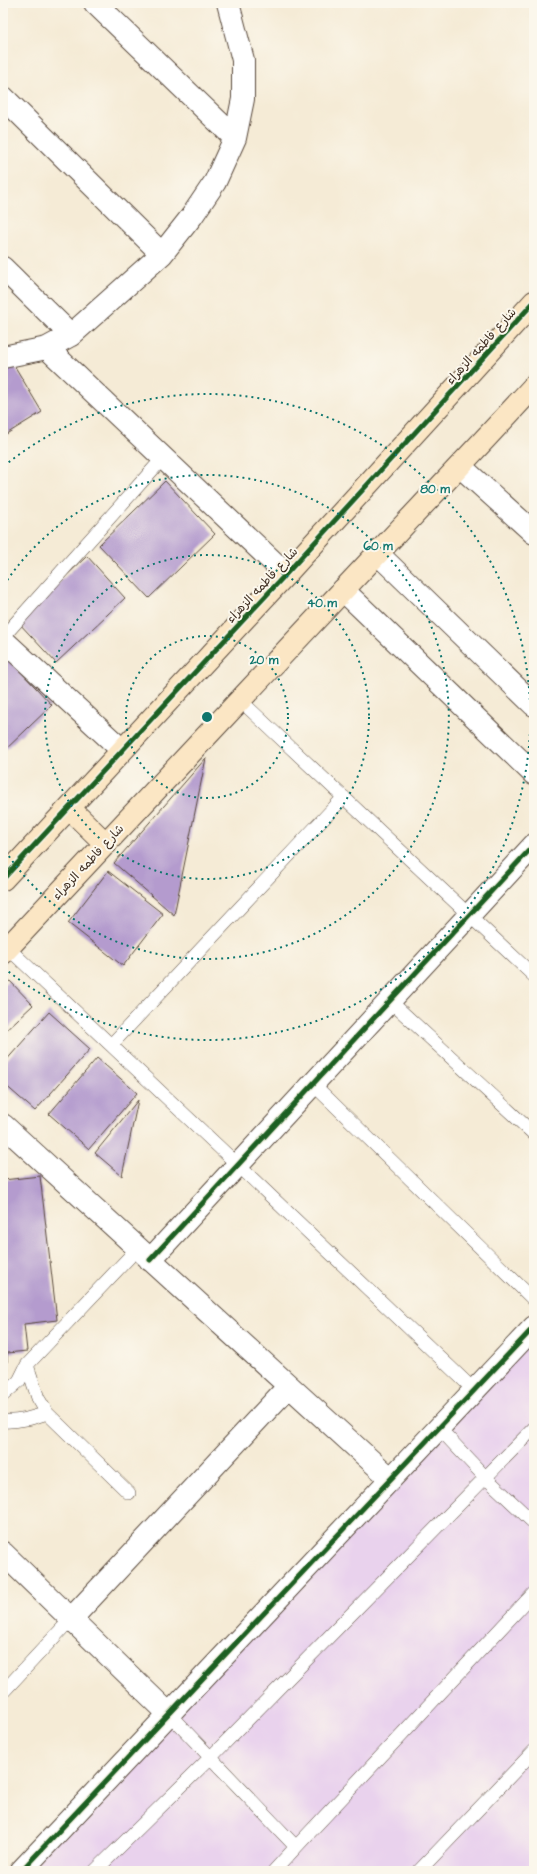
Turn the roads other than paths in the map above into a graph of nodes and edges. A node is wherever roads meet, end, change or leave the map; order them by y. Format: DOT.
graph roads {
  1 [pos="95,3"];
  2 [pos="228,3"];
  3 [pos="3,97"];
  4 [pos="235,138"];
  5 [pos="162,254"];
  6 [pos="3,268"];
  7 [pos="534,302"];
  8 [pos="71,334"];
  9 [pos="47,348"];
  10 [pos="3,357"];
  11 [pos="534,386"];
  12 [pos="163,458"];
  13 [pos="461,467"];
  14 [pos="534,534"];
  15 [pos="377,553"];
  16 [pos="286,574"];
  17 [pos="343,590"];
  18 [pos="3,637"];
  19 [pos="3,640"];
  20 [pos="241,701"];
  21 [pos="534,705"];
  22 [pos="122,750"];
  23 [pos="534,774"];
  24 [pos="344,797"];
  25 [pos="69,808"];
  26 [pos="106,844"];
  27 [pos="534,845"];
  28 [pos="3,879"];
  29 [pos="470,914"];
  30 [pos="5,950"];
  31 [pos="534,976"];
  32 [pos="390,1001"];
  33 [pos="112,1045"];
  34 [pos="313,1084"];
  35 [pos="3,1125"];
  36 [pos="534,1134"];
  37 [pos="238,1164"];
  38 [pos="144,1254"];
  39 [pos="534,1300"];
  40 [pos="534,1327"];
  41 [pos="27,1365"];
  42 [pos="289,1386"];
  43 [pos="474,1390"];
  44 [pos="3,1394"];
  45 [pos="47,1413"];
  46 [pos="3,1421"];
  47 [pos="439,1428"];
  48 [pos="534,1428"];
  49 [pos="485,1477"];
  50 [pos="390,1479"];
  51 [pos="129,1493"];
  52 [pos="534,1523"];
  53 [pos="3,1553"];
  54 [pos="534,1593"];
  55 [pos="71,1619"];
  56 [pos="3,1692"];
  57 [pos="169,1714"];
  58 [pos="534,1751"];
  59 [pos="211,1757"];
  60 [pos="296,1847"];
  61 [pos="21,1871"];
  62 [pos="95,1871"];
  63 [pos="274,1871"];
  64 [pos="419,1871"];
  1 -- 4 [label="street"];
  2 -- 4 [label="street"];
  3 -- 5 [label="street"];
  4 -- 5 [label="street"];
  5 -- 8 [label="street"];
  6 -- 8 [label="street"];
  7 -- 16 [label="street, شارع فاطمه الزهراء"];
  8 -- 9 [label="street"];
  9 -- 10 [label="street"];
  9 -- 12 [label="street"];
  11 -- 13 [label="street, شارع فاطمه الزهراء"];
  12 -- 16 [label="street"];
  12 -- 18 [label="lane"];
  13 -- 14 [label="street"];
  13 -- 15 [label="street, شارع فاطمه الزهراء"];
  15 -- 17 [label="street, شارع فاطمه الزهراء"];
  15 -- 21 [label="street"];
  16 -- 22 [label="street, شارع فاطمه الزهراء"];
  17 -- 20 [label="street, شارع فاطمه الزهراء"];
  17 -- 23 [label="street"];
  19 -- 22 [label="street"];
  20 -- 24 [label="lane"];
  20 -- 26 [label="street, شارع فاطمه الزهراء"];
  22 -- 25 [label="street, شارع فاطمه الزهراء"];
  24 -- 29 [label="lane"];
  24 -- 33 [label="lane"];
  25 -- 26 [label="street"];
  25 -- 28 [label="street, شارع فاطمه الزهراء"];
  26 -- 30 [label="street, شارع فاطمه الزهراء"];
  27 -- 29 [label="street"];
  29 -- 31 [label="lane"];
  29 -- 32 [label="street"];
  30 -- 33 [label="lane"];
  32 -- 34 [label="street"];
  32 -- 36 [label="lane"];
  33 -- 37 [label="lane"];
  34 -- 37 [label="street"];
  34 -- 39 [label="lane"];
  35 -- 38 [label="street"];
  37 -- 38 [label="street"];
  37 -- 43 [label="lane"];
  38 -- 41 [label="lane"];
  38 -- 42 [label="street"];
  40 -- 43 [label="street"];
  41 -- 44 [label="lane"];
  41 -- 45 [label="lane"];
  42 -- 50 [label="street"];
  42 -- 55 [label="street"];
  43 -- 47 [label="street"];
  45 -- 46 [label="lane"];
  45 -- 51 [label="lane"];
  47 -- 49 [label="lane"];
  47 -- 50 [label="street"];
  48 -- 49 [label="lane"];
  49 -- 52 [label="lane"];
  49 -- 59 [label="lane"];
  50 -- 57 [label="street"];
  53 -- 55 [label="street"];
  54 -- 60 [label="lane"];
  55 -- 56 [label="lane"];
  55 -- 57 [label="street"];
  57 -- 59 [label="lane"];
  57 -- 61 [label="street"];
  58 -- 64 [label="lane"];
  59 -- 60 [label="lane"];
  59 -- 62 [label="lane"];
  60 -- 63 [label="lane"];
}
